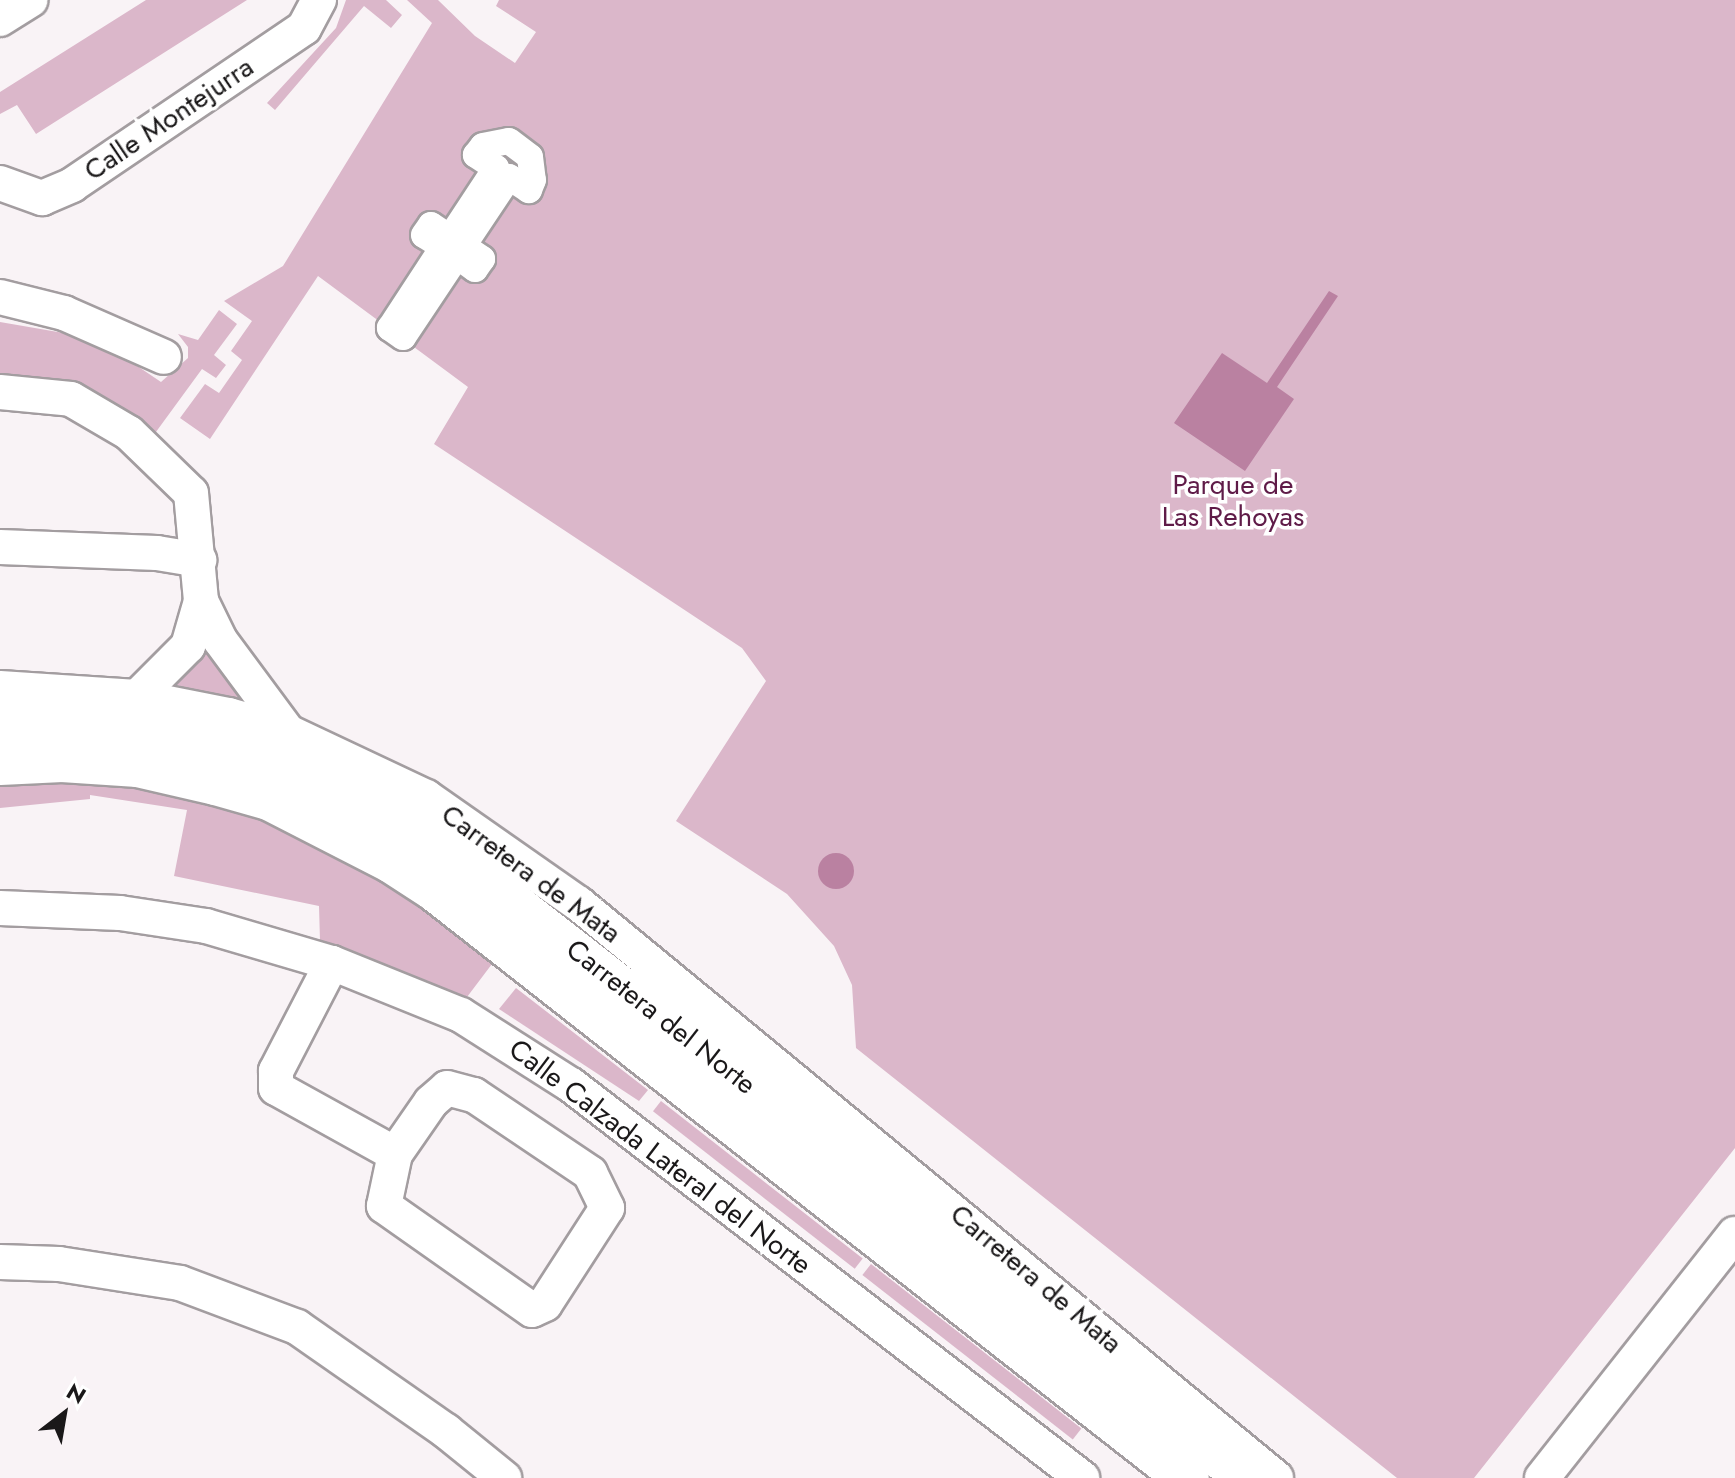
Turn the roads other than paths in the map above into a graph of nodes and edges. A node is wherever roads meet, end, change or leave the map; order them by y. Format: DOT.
graph roads {
  1 [pos="31,0"];
  2 [pos="319,0"];
  3 [pos="0,19"];
  4 [pos="496,168"];
  5 [pos="0,183"];
  6 [pos="0,297"];
  7 [pos="164,357"];
  8 [pos="0,392"];
  9 [pos="0,547"];
  10 [pos="199,560"];
  11 [pos="201,601"];
  12 [pos="0,688"];
  13 [pos="137,697"];
  14 [pos="0,724"];
  15 [pos="288,732"];
  16 [pos="0,763"];
  17 [pos="0,908"];
  18 [pos="332,963"];
  19 [pos="395,1154"];
  20 [pos="1735,1234"];
  21 [pos="0,1262"];
  22 [pos="504,1478"];
  23 [pos="1082,1478"];
  24 [pos="1187,1478"];
  25 [pos="1248,1478"];
  26 [pos="1276,1478"];
  27 [pos="1542,1478"];
  1 -- 3 [label="street"];
  2 -- 5 [label="street, Calle Montejurra"];
  4 -- 4 [label="street"];
  6 -- 7 [label="street"];
  8 -- 10 [label="street"];
  9 -- 10 [label="street"];
  10 -- 11 [label="street"];
  11 -- 13 [label="street"];
  11 -- 15 [label="street"];
  12 -- 13 [label="street, Carretera de Mata"];
  13 -- 15 [label="street, Carretera de Mata"];
  14 -- 25 [label="street, Carretera del Norte"];
  15 -- 26 [label="street, Carretera de Mata"];
  16 -- 24 [label="street, Carretera del Norte"];
  17 -- 18 [label="street, Calle Calzada Lateral del Norte"];
  18 -- 19 [label="street"];
  18 -- 23 [label="street, Calle Calzada Lateral del Norte"];
  19 -- 19 [label="street"];
  20 -- 27 [label="street"];
  21 -- 22 [label="street"];
}
